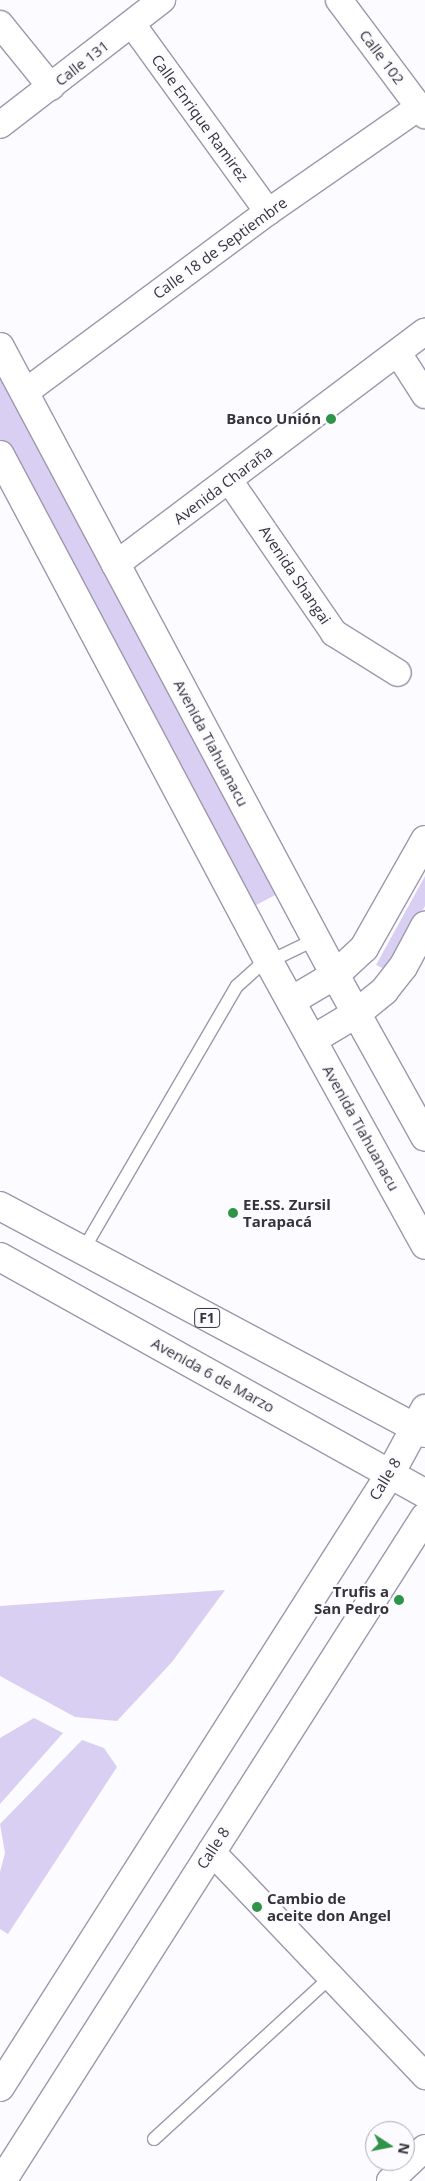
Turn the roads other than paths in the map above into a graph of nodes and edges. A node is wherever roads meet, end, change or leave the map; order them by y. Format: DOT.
graph roads {
  1 [pos="162,0"];
  2 [pos="339,0"];
  3 [pos="0,24"];
  4 [pos="132,24"];
  5 [pos="51,86"];
  6 [pos="422,111"];
  7 [pos="0,125"];
  8 [pos="268,212"];
  9 [pos="425,331"];
  10 [pos="0,347"];
  11 [pos="398,353"];
  12 [pos="24,394"];
  13 [pos="425,395"];
  14 [pos="0,455"];
  15 [pos="230,480"];
  16 [pos="115,565"];
  17 [pos="398,673"];
  18 [pos="425,840"];
  19 [pos="425,926"];
  20 [pos="316,939"];
  21 [pos="269,962"];
  22 [pos="335,974"];
  23 [pos="291,1001"];
  24 [pos="357,1013"];
  25 [pos="312,1040"];
  26 [pos="425,1137"];
  27 [pos="0,1206"];
  28 [pos="425,1245"];
  29 [pos="82,1252"];
  30 [pos="0,1257"];
  31 [pos="422,1423"];
  32 [pos="390,1474"];
  33 [pos="425,1494"];
  34 [pos="425,1517"];
  35 [pos="211,1851"];
  36 [pos="332,1976"];
  37 [pos="425,2076"];
  38 [pos="0,2087"];
  39 [pos="154,2139"];
  40 [pos="425,2148"];
  41 [pos="6,2179"];
  42 [pos="390,2181"];
  1 -- 4 [label="street, Calle 131"];
  2 -- 6 [label="street, Calle 102"];
  3 -- 5 [label="street"];
  4 -- 5 [label="street, Calle 131"];
  4 -- 8 [label="street, Calle Enrique Ramirez"];
  5 -- 7 [label="street, Calle 131"];
  6 -- 8 [label="street, Calle 18 de Septiembre"];
  8 -- 12 [label="street, Calle 18 de Septiembre"];
  9 -- 11 [label="street, Avenida Charaña"];
  10 -- 12 [label="main road, Avenida Tiahuanacu"];
  11 -- 13 [label="street"];
  11 -- 15 [label="street, Avenida Charaña"];
  12 -- 16 [label="main road, Avenida Tiahuanacu"];
  14 -- 21 [label="main road, Avenida Tiahuanacu"];
  15 -- 16 [label="street, Avenida Charaña"];
  15 -- 17 [label="street, Avenida Shangai"];
  16 -- 20 [label="main road, Avenida Tiahuanacu"];
  18 -- 22 [label="main road"];
  19 -- 24 [label="main road"];
  20 -- 21 [label="lane"];
  20 -- 22 [label="main road, Avenida Tiahuanacu"];
  21 -- 23 [label="main road, Avenida Tiahuanacu"];
  21 -- 29 [label="lane"];
  22 -- 23 [label="main road"];
  22 -- 24 [label="main road, Avenida Tiahuanacu"];
  23 -- 25 [label="main road, Avenida Tiahuanacu"];
  24 -- 25 [label="main road"];
  24 -- 26 [label="main road, Avenida Tiahuanacu"];
  25 -- 28 [label="main road, Avenida Tiahuanacu"];
  27 -- 29 [label="main road, F1"];
  29 -- 31 [label="main road, F1"];
  30 -- 32 [label="main road, Avenida 6 de Marzo"];
  31 -- 32 [label="main road, Calle 8"];
  32 -- 33 [label="main road, Avenida 6 de Marzo"];
  32 -- 38 [label="main road, Calle 8"];
  34 -- 35 [label="main road, Calle 8"];
  35 -- 36 [label="street"];
  35 -- 41 [label="main road, Calle 8"];
  36 -- 37 [label="street"];
  36 -- 39 [label="lane"];
  40 -- 42 [label="street"];
}
